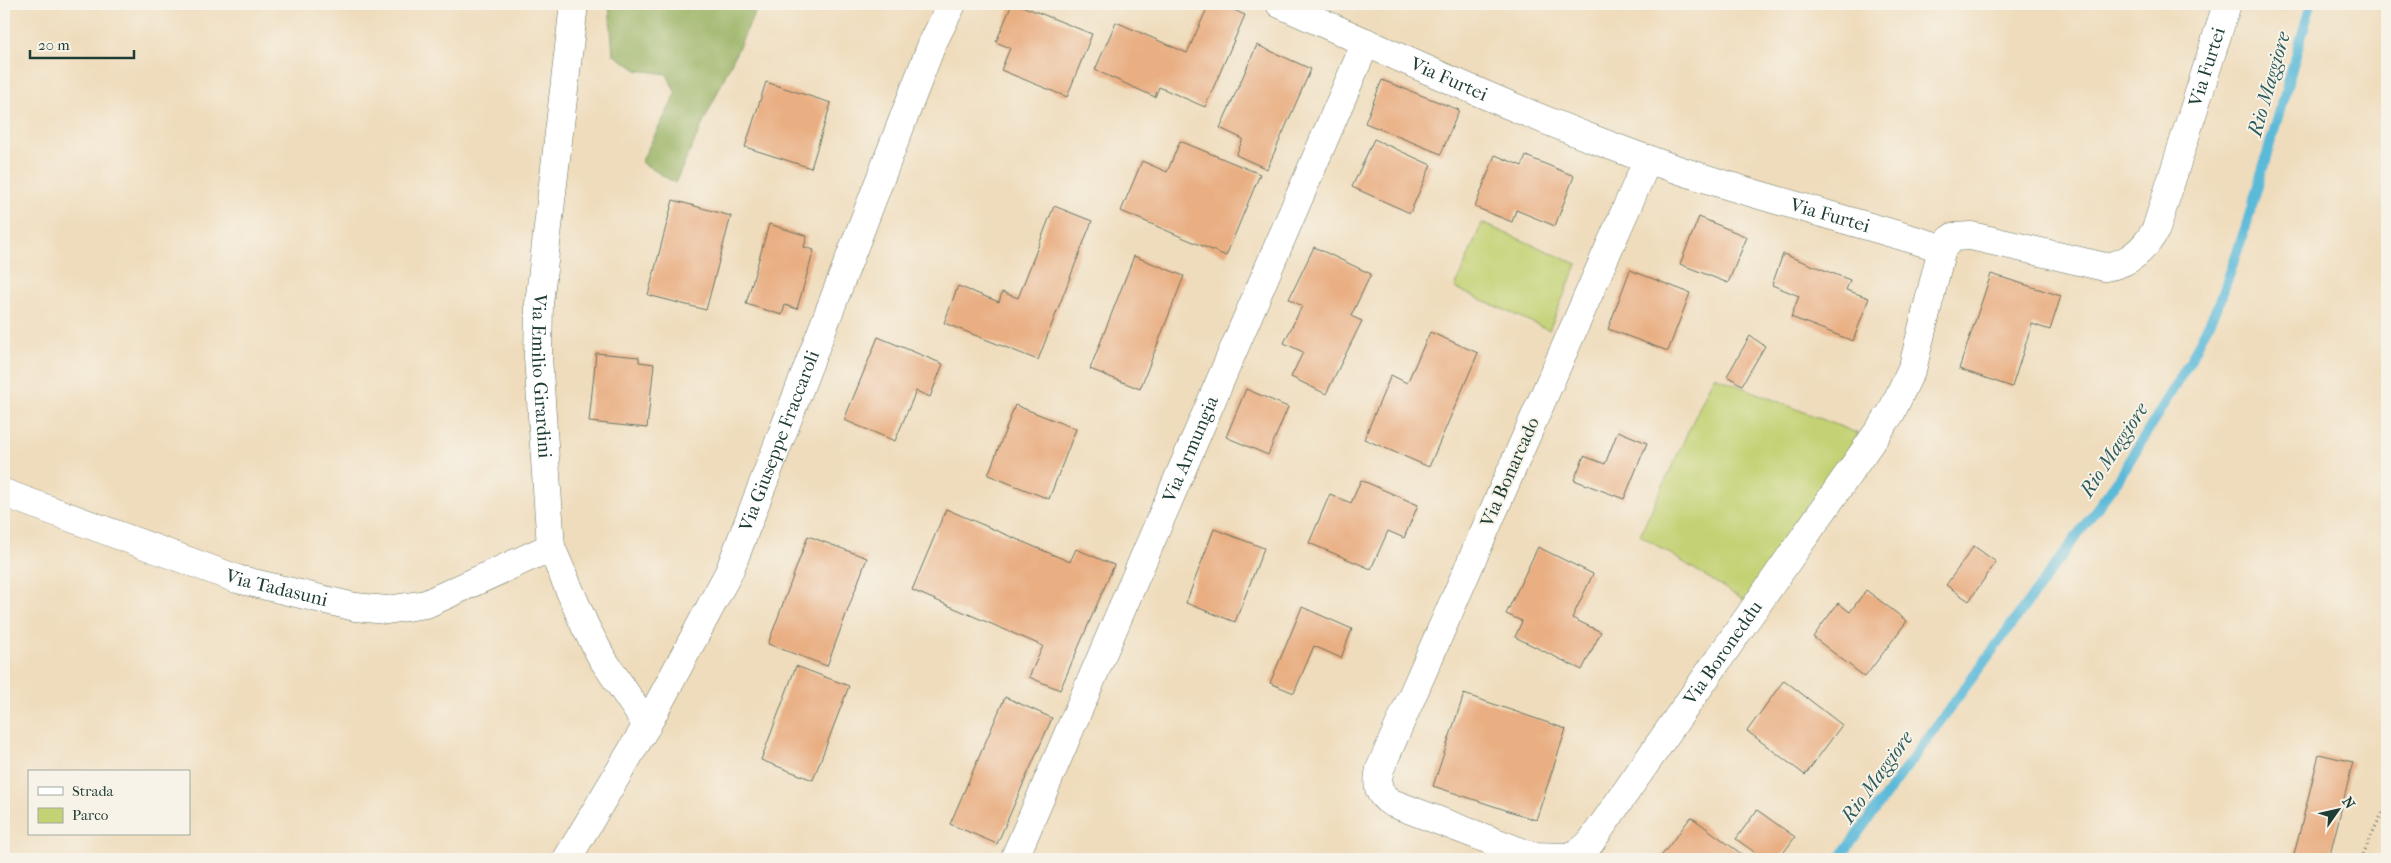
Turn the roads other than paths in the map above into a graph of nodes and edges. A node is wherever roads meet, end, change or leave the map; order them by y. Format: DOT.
graph roads {
  1 [pos="574,4"];
  2 [pos="952,4"];
  3 [pos="1280,4"];
  4 [pos="2227,4"];
  5 [pos="1366,42"];
  6 [pos="1648,159"];
  7 [pos="1942,248"];
  8 [pos="4,493"];
  9 [pos="551,547"];
  10 [pos="647,725"];
  11 [pos="1378,787"];
  12 [pos="1016,857"];
  13 [pos="567,859"];
  1 -- 9 [label="street, Via Emilio Girardini"];
  2 -- 10 [label="street, Via Giuseppe Fraccaroli"];
  3 -- 5 [label="street, Via Furtei"];
  4 -- 7 [label="street, Via Furtei"];
  5 -- 6 [label="street, Via Furtei"];
  5 -- 12 [label="street, Via Armungia"];
  6 -- 7 [label="street, Via Furtei"];
  6 -- 11 [label="street, Via Bonarcado"];
  7 -- 11 [label="street, Via Boroneddu"];
  8 -- 9 [label="street, Via Tadasuni"];
  9 -- 10 [label="street, Via Emilio Girardini"];
  10 -- 13 [label="street, Via Giuseppe Fraccaroli"];
}
